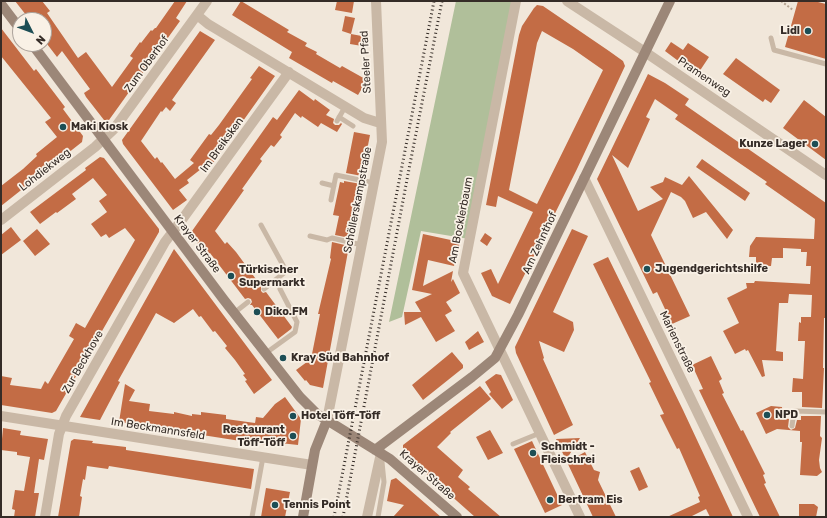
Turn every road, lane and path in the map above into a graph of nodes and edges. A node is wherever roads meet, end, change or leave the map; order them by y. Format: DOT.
graph roads {
  1 [pos="207,1"];
  2 [pos="376,1"];
  3 [pos="516,1"];
  4 [pos="567,1"];
  5 [pos="670,1"];
  6 [pos="781,1"];
  7 [pos="1,4"];
  8 [pos="793,10"];
  9 [pos="197,16"];
  10 [pos="12,18"];
  11 [pos="771,38"];
  12 [pos="38,52"];
  13 [pos="645,52"];
  14 [pos="826,64"];
  15 [pos="290,72"];
  16 [pos="345,106"];
  17 [pos="380,123"];
  18 [pos="353,126"];
  19 [pos="104,139"];
  20 [pos="826,175"];
  21 [pos="584,178"];
  22 [pos="322,183"];
  23 [pos="374,184"];
  24 [pos="334,186"];
  25 [pos="331,200"];
  26 [pos="1,220"];
  27 [pos="261,225"];
  28 [pos="173,231"];
  29 [pos="310,236"];
  30 [pos="362,245"];
  31 [pos="264,289"];
  32 [pos="280,289"];
  33 [pos="248,302"];
  34 [pos="234,313"];
  35 [pos="500,350"];
  36 [pos="266,353"];
  37 [pos="826,412"];
  38 [pos="1,416"];
  39 [pos="328,420"];
  40 [pos="61,426"];
  41 [pos="792,426"];
  42 [pos="540,433"];
  43 [pos="513,444"];
  44 [pos="378,451"];
  45 [pos="263,457"];
  46 [pos="312,465"];
  47 [pos="45,517"];
  48 [pos="252,517"];
  49 [pos="302,517"];
  50 [pos="368,517"];
  51 [pos="378,517"];
  52 [pos="457,517"];
  53 [pos="580,517"];
  54 [pos="748,517"];
  1 -- 9 [label="street, Zum Oberhof"];
  2 -- 17 [label="street, Steeler Pfad"];
  3 -- 35 [label="street, Am Bocklerbaum"];
  4 -- 13 [label="street, Pramenweg"];
  5 -- 13 [label="main road, Am Zehnthof"];
  6 -- 8 [label="path"];
  7 -- 10 [label="main road"];
  9 -- 15 [label="street"];
  9 -- 19 [label="street, Zum Oberhof"];
  11 -- 14 [label="lane"];
  12 -- 19 [label="main road, Krayer Straße"];
  13 -- 20 [label="street, Pramenweg"];
  13 -- 21 [label="main road, Am Zehnthof"];
  15 -- 16 [label="street"];
  15 -- 28 [label="street, Im Breiksken"];
  16 -- 17 [label="street"];
  16 -- 18 [label="lane"];
  17 -- 23 [label="street, Schöllerskampstraße"];
  19 -- 26 [label="street, Lohdiekweg"];
  19 -- 28 [label="main road, Krayer Straße"];
  21 -- 35 [label="main road, Am Zehnthof"];
  21 -- 54 [label="street, Marienstraße"];
  22 -- 24 [label="lane"];
  23 -- 24 [label="lane"];
  23 -- 30 [label="street, Schöllerskampstraße"];
  24 -- 25 [label="lane"];
  27 -- 31 [label="lane"];
  28 -- 34 [label="main road, Krayer Straße"];
  28 -- 40 [label="street, Zur Beckhove"];
  29 -- 30 [label="lane"];
  30 -- 39 [label="street, Schöllerskampstraße"];
  32 -- 36 [label="lane"];
  33 -- 34 [label="lane"];
  34 -- 36 [label="main road, Krayer Straße"];
  35 -- 42 [label="street, Am Bocklerbaum"];
  35 -- 44 [label="main road, Am Zehnthof"];
  36 -- 39 [label="main road, Krayer Straße"];
  37 -- 41 [label="lane"];
  38 -- 40 [label="street, Im Beckmannsfeld"];
  39 -- 44 [label="main road, Krayer Straße"];
  39 -- 46 [label="main road"];
  40 -- 45 [label="street, Im Beckmannsfeld"];
  40 -- 47 [label="street, Zur Beckhove"];
  42 -- 43 [label="lane"];
  42 -- 53 [label="street, Am Bocklerbaum"];
  44 -- 50 [label="street, Krayer Straße"];
  44 -- 51 [label="lane"];
  44 -- 52 [label="main road, Krayer Straße"];
  45 -- 46 [label="street, Im Beckmannsfeld"];
  45 -- 48 [label="lane"];
  46 -- 49 [label="main road"];
}
